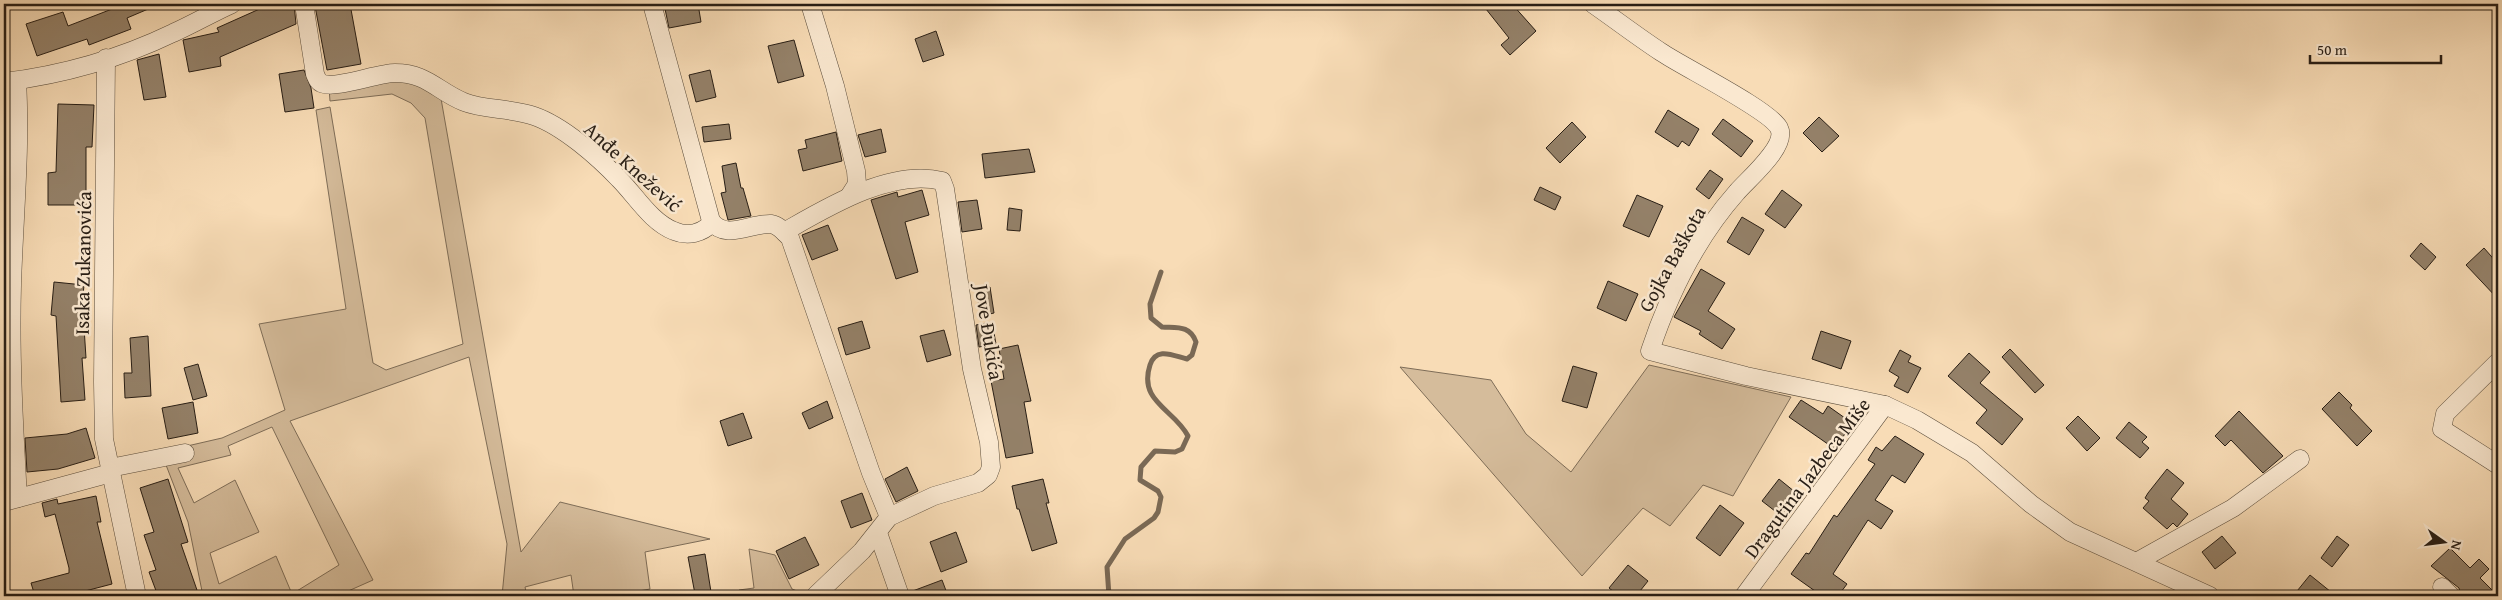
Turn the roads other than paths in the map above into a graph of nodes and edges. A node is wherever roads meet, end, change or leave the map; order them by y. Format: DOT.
graph roads {
  1 [pos="232,4"];
  2 [pos="304,4"];
  3 [pos="652,4"];
  4 [pos="810,4"];
  5 [pos="1593,4"];
  6 [pos="106,58"];
  7 [pos="10,81"];
  8 [pos="850,195"];
  9 [pos="712,223"];
  10 [pos="784,232"];
  11 [pos="2498,362"];
  12 [pos="1885,405"];
  13 [pos="185,453"];
  14 [pos="2300,459"];
  15 [pos="2498,465"];
  16 [pos="111,471"];
  17 [pos="11,500"];
  18 [pos="890,517"];
  19 [pos="878,533"];
  20 [pos="2138,561"];
  21 [pos="137,596"];
  22 [pos="815,596"];
  23 [pos="900,596"];
  24 [pos="1744,596"];
  25 [pos="2210,596"];
  1 -- 6 [label="street"];
  2 -- 9 [label="street, Anđe Knežević"];
  3 -- 9 [label="street"];
  4 -- 8 [label="street"];
  5 -- 12 [label="street, Gojka Baškota"];
  6 -- 7 [label="street"];
  6 -- 16 [label="street, Isaka Zukanovića"];
  7 -- 17 [label="street"];
  8 -- 10 [label="street, Jove Đukića"];
  8 -- 18 [label="street, Jove Đukića"];
  9 -- 10 [label="street"];
  10 -- 18 [label="street"];
  11 -- 15 [label="street"];
  12 -- 20 [label="street, Dragutina Jazbeca Miše"];
  12 -- 24 [label="street, Dragutina Jazbeca Miše"];
  13 -- 16 [label="street"];
  14 -- 20 [label="street"];
  16 -- 17 [label="street"];
  16 -- 21 [label="street, Isaka Zukanovića"];
  18 -- 19 [label="street, Jove Đukića"];
  19 -- 22 [label="street, Jove Đukića"];
  19 -- 23 [label="street"];
  20 -- 25 [label="street, Dragutina Jazbeca Miše"];
}
